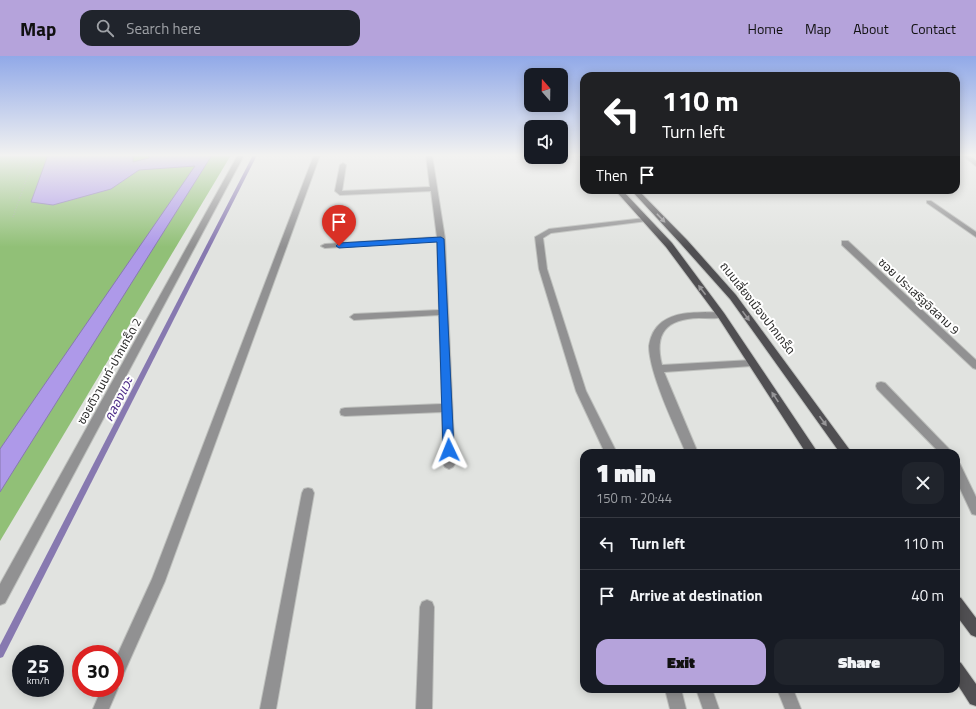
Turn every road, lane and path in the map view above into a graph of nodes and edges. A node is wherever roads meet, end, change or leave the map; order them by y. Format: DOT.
graph roads {
  1 [pos="24,185"];
  2 [pos="224,185"];
  3 [pos="306,185"];
  4 [pos="339,185"];
  5 [pos="433,185"];
  6 [pos="434,189"];
  7 [pos="622,194"];
  8 [pos="638,194"];
  9 [pos="929,202"];
  10 [pos="13,217"];
  11 [pos="645,220"];
  12 [pos="976,235"];
  13 [pos="441,239"];
  14 [pos="846,243"];
  15 [pos="325,246"];
  16 [pos="444,312"];
  17 [pos="721,315"];
  18 [pos="354,317"];
  19 [pos="752,363"];
  20 [pos="976,366"];
  21 [pos="659,369"];
  22 [pos="881,386"];
  23 [pos="447,408"];
  24 [pos="345,412"];
  25 [pos="609,449"];
  26 [pos="690,449"];
  27 [pos="809,449"];
  28 [pos="843,449"];
  29 [pos="943,449"];
  30 [pos="449,464"];
  31 [pos="960,476"];
  32 [pos="308,493"];
  33 [pos="976,510"];
  34 [pos="0,598"];
  35 [pos="427,607"];
  36 [pos="960,608"];
  37 [pos="976,630"];
  38 [pos="124,657"];
  39 [pos="960,674"];
  40 [pos="674,693"];
  41 [pos="705,693"];
  42 [pos="787,693"];
  43 [pos="106,697"];
  44 [pos="976,698"];
  45 [pos="101,709"];
  46 [pos="268,709"];
  47 [pos="424,709"];
  48 [pos="678,709"];
  49 [pos="711,709"];
  50 [pos="793,709"];
  1 -- 10 [label="path"];
  2 -- 34 [label="street, ซอยติวานนท์-ปากเกร็ด 2"];
  3 -- 38 [label="street"];
  4 -- 6 [label="street"];
  5 -- 6 [label="street"];
  6 -- 13 [label="street"];
  7 -- 11 [label="main road"];
  8 -- 28 [label="main road, ถนนเลี่ยงเมืองปากเกร็ด, one-way"];
  9 -- 12 [label="street"];
  17 -- 11 [label="main road, one-way"];
  11 -- 25 [label="street"];
  13 -- 15 [label="street"];
  13 -- 16 [label="street"];
  14 -- 20 [label="street, ซอย ประเสริฐอิสลาม 9"];
  16 -- 18 [label="street"];
  16 -- 23 [label="street"];
  17 -- 19 [label="main road"];
  17 -- 21 [label="street"];
  19 -- 21 [label="street"];
  27 -- 19 [label="main road, one-way"];
  21 -- 26 [label="street"];
  22 -- 29 [label="street"];
  23 -- 24 [label="street"];
  23 -- 30 [label="street"];
  31 -- 33 [label="street"];
  32 -- 46 [label="street"];
  35 -- 47 [label="street"];
  36 -- 37 [label="main road"];
  39 -- 44 [label="main road"];
  40 -- 48 [label="street"];
  41 -- 49 [label="street"];
  42 -- 50 [label="street"];
  43 -- 45 [label="street"];
}
